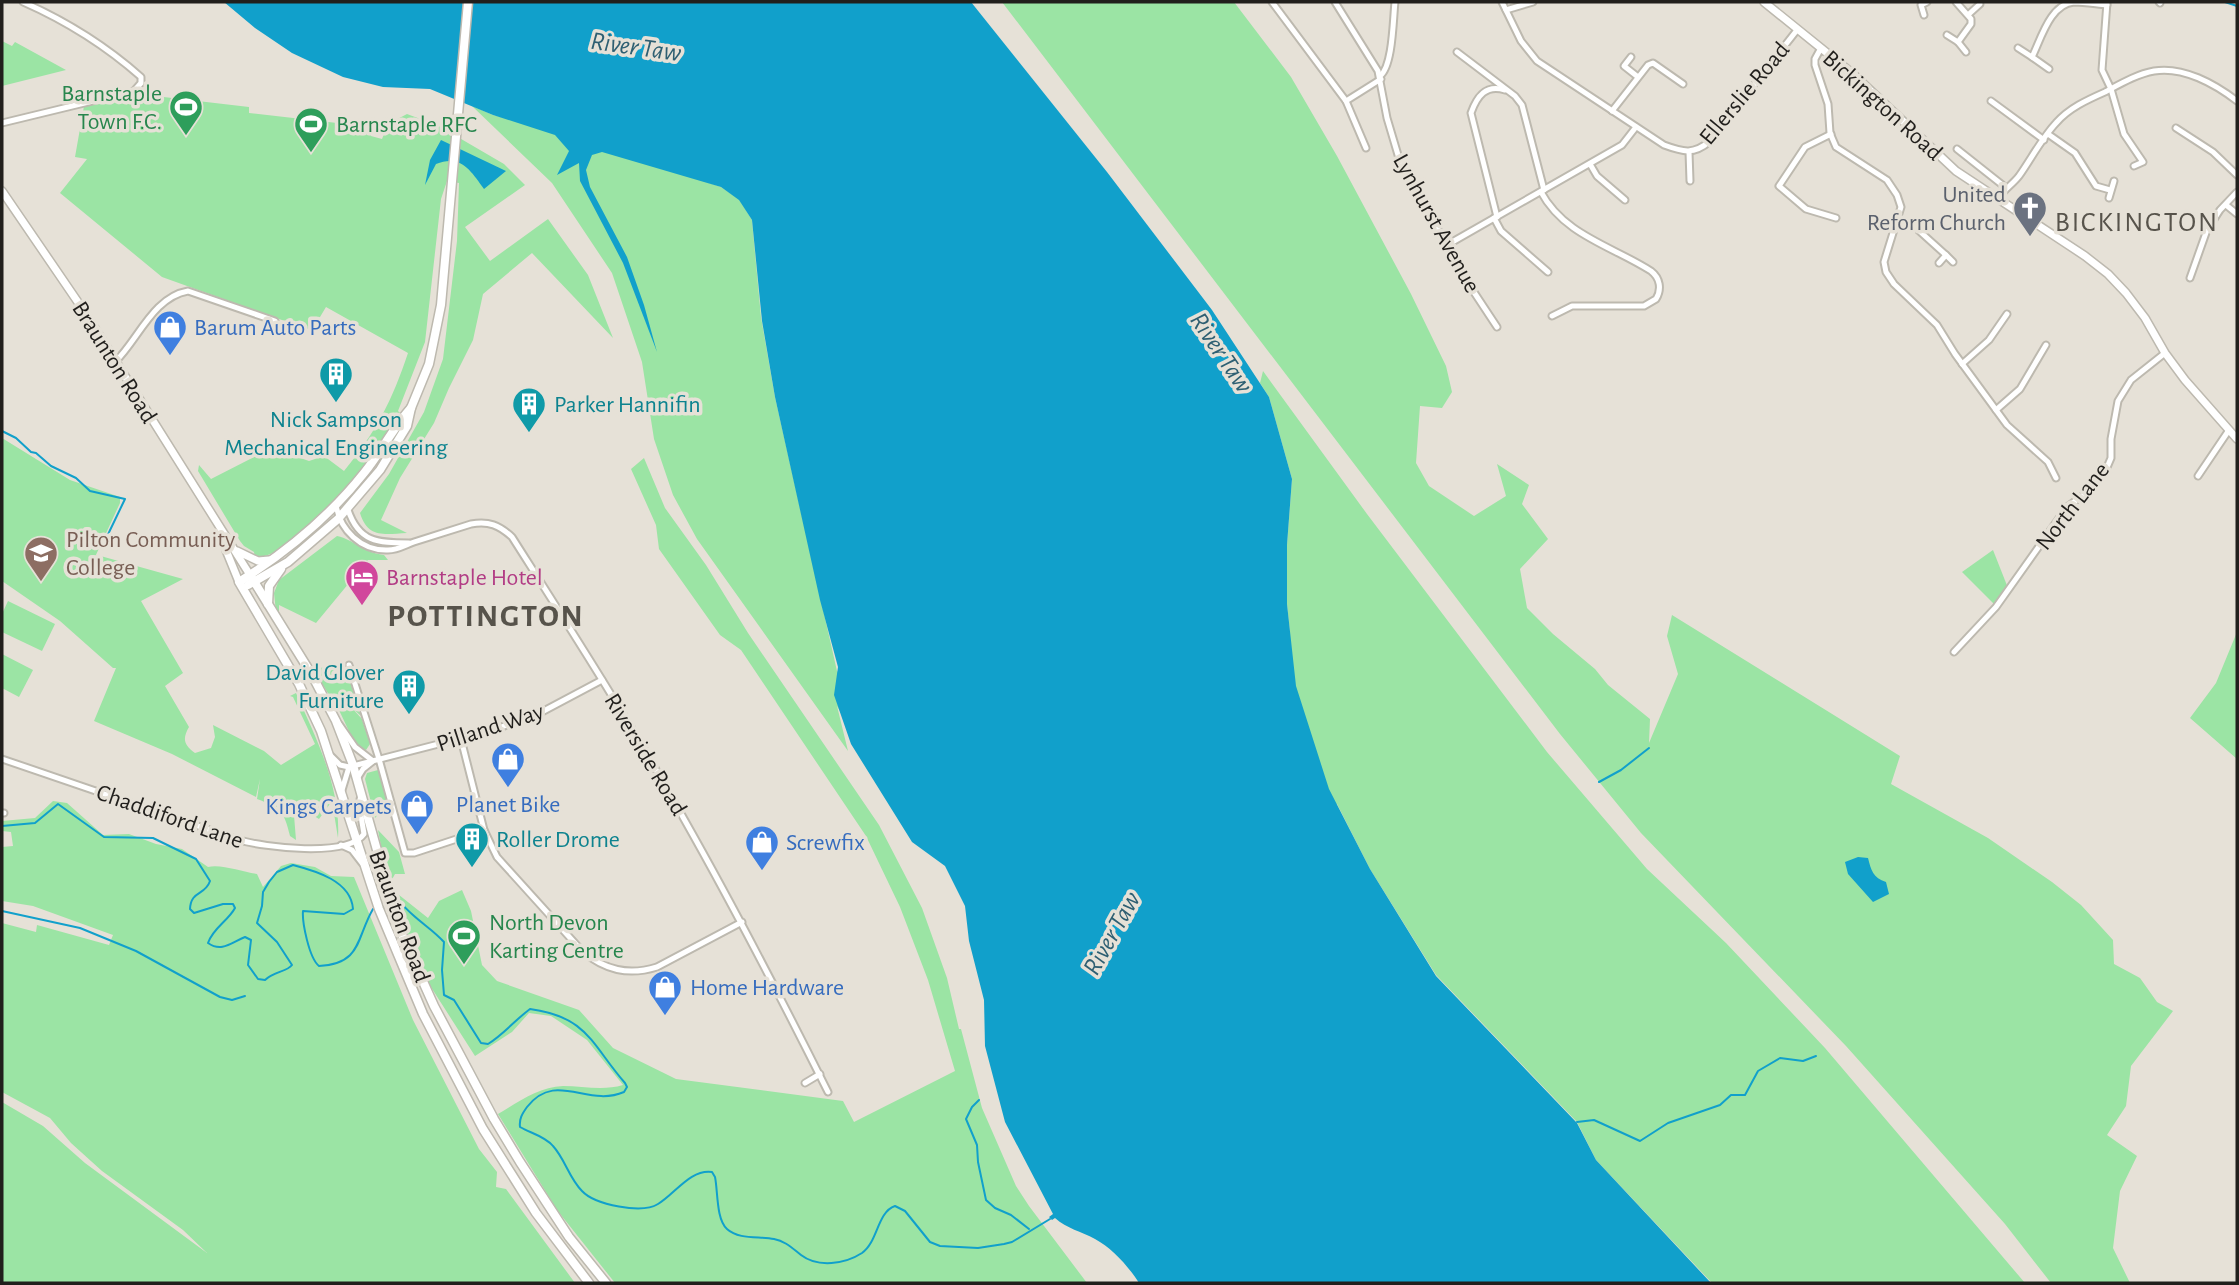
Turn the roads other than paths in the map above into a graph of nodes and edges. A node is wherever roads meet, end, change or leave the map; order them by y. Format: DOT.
graph roads {
  1 [pos="23,2"];
  2 [pos="41,2"];
  3 [pos="468,2"];
  4 [pos="1272,2"];
  5 [pos="1335,2"];
  6 [pos="1395,2"];
  7 [pos="1502,2"];
  8 [pos="1533,2"];
  9 [pos="1764,2"];
  10 [pos="1927,2"];
  11 [pos="1956,2"];
  12 [pos="1918,4"];
  13 [pos="1980,4"];
  14 [pos="2107,4"];
  15 [pos="38,8"];
  16 [pos="1506,10"];
  17 [pos="1969,13"];
  18 [pos="1924,15"];
  19 [pos="1797,30"];
  20 [pos="1947,36"];
  21 [pos="1958,42"];
  22 [pos="1821,48"];
  23 [pos="2018,48"];
  24 [pos="1457,52"];
  25 [pos="1966,52"];
  26 [pos="1389,54"];
  27 [pos="1631,57"];
  28 [pos="2032,57"];
  29 [pos="1373,62"];
  30 [pos="1624,66"];
  31 [pos="2049,69"];
  32 [pos="1618,74"];
  33 [pos="1380,77"];
  34 [pos="1638,77"];
  35 [pos="1683,84"];
  36 [pos="2111,89"];
  37 [pos="1508,91"];
  38 [pos="1346,101"];
  39 [pos="1991,101"];
  40 [pos="2237,101"];
  41 [pos="1612,111"];
  42 [pos="2,123"];
  43 [pos="1636,127"];
  44 [pos="2176,128"];
  45 [pos="1830,134"];
  46 [pos="2048,134"];
  47 [pos="2044,140"];
  48 [pos="1366,148"];
  49 [pos="1957,149"];
  50 [pos="1689,152"];
  51 [pos="2150,158"];
  52 [pos="2143,162"];
  53 [pos="1590,164"];
  54 [pos="2134,166"];
  55 [pos="2237,175"];
  56 [pos="1690,181"];
  57 [pos="2114,181"];
  58 [pos="2005,187"];
  59 [pos="2110,190"];
  60 [pos="2,191"];
  61 [pos="1543,191"];
  62 [pos="2237,192"];
  63 [pos="2109,198"];
  64 [pos="1998,199"];
  65 [pos="1625,200"];
  66 [pos="2226,205"];
  67 [pos="2237,214"];
  68 [pos="1496,218"];
  69 [pos="1836,218"];
  70 [pos="1898,220"];
  71 [pos="1447,245"];
  72 [pos="1946,255"];
  73 [pos="1953,262"];
  74 [pos="1939,263"];
  75 [pos="1548,272"];
  76 [pos="2190,278"];
  77 [pos="2007,314"];
  78 [pos="1552,316"];
  79 [pos="275,321"];
  80 [pos="1497,327"];
  81 [pos="2046,345"];
  82 [pos="2165,353"];
  83 [pos="115,362"];
  84 [pos="1962,363"];
  85 [pos="411,408"];
  86 [pos="1996,410"];
  87 [pos="2229,430"];
  88 [pos="2237,439"];
  89 [pos="2197,476"];
  90 [pos="2056,478"];
  91 [pos="336,505"];
  92 [pos="348,510"];
  93 [pos="338,519"];
  94 [pos="224,536"];
  95 [pos="411,543"];
  96 [pos="236,551"];
  97 [pos="269,560"];
  98 [pos="288,562"];
  99 [pos="251,579"];
  100 [pos="241,585"];
  101 [pos="269,610"];
  102 [pos="1954,652"];
  103 [pos="349,666"];
  104 [pos="602,680"];
  105 [pos="336,721"];
  106 [pos="461,739"];
  107 [pos="331,756"];
  108 [pos="2,759"];
  109 [pos="376,760"];
  110 [pos="351,766"];
  111 [pos="357,780"];
  112 [pos="342,790"];
  113 [pos="361,795"];
  114 [pos="353,829"];
  115 [pos="484,830"];
  116 [pos="356,842"];
  117 [pos="341,845"];
  118 [pos="363,864"];
  119 [pos="742,922"];
  120 [pos="820,1074"];
  121 [pos="805,1083"];
  122 [pos="828,1092"];
  123 [pos="589,1283"];
  124 [pos="606,1283"];
  1 -- 15 [label="street"];
  2 -- 15 [label="street"];
  3 -- 85 [label="main road"];
  4 -- 38 [label="street"];
  5 -- 29 [label="street, Lynhurst Avenue"];
  6 -- 26 [label="street"];
  7 -- 16 [label="street, Ellerslie Road"];
  8 -- 16 [label="street"];
  9 -- 19 [label="main road, Bickington Road"];
  10 -- 12 [label="street"];
  11 -- 17 [label="street"];
  12 -- 18 [label="street"];
  13 -- 17 [label="street"];
  14 -- 28 [label="street"];
  14 -- 36 [label="street"];
  15 -- 42 [label="street"];
  16 -- 41 [label="street, Ellerslie Road"];
  17 -- 21 [label="street"];
  19 -- 22 [label="main road, Bickington Road"];
  19 -- 50 [label="street, Ellerslie Road"];
  20 -- 21 [label="street"];
  21 -- 25 [label="street"];
  22 -- 45 [label="street"];
  22 -- 64 [label="main road, Bickington Road"];
  23 -- 28 [label="street"];
  24 -- 37 [label="street"];
  26 -- 29 [label="street"];
  26 -- 33 [label="street"];
  27 -- 30 [label="street"];
  28 -- 31 [label="street"];
  29 -- 33 [label="street, Lynhurst Avenue"];
  30 -- 32 [label="street"];
  30 -- 34 [label="street"];
  33 -- 38 [label="street"];
  33 -- 71 [label="street, Lynhurst Avenue"];
  34 -- 35 [label="street"];
  34 -- 41 [label="street"];
  36 -- 40 [label="street"];
  36 -- 46 [label="street"];
  36 -- 52 [label="street"];
  37 -- 61 [label="street"];
  37 -- 68 [label="street"];
  38 -- 48 [label="street"];
  39 -- 47 [label="street"];
  41 -- 43 [label="street, Ellerslie Road"];
  43 -- 50 [label="street, Ellerslie Road"];
  43 -- 53 [label="street"];
  44 -- 55 [label="street"];
  45 -- 69 [label="street"];
  45 -- 70 [label="street"];
  46 -- 47 [label="street"];
  46 -- 59 [label="street"];
  47 -- 58 [label="street"];
  49 -- 58 [label="street"];
  50 -- 56 [label="street, Ellerslie Road"];
  51 -- 52 [label="street"];
  52 -- 54 [label="street"];
  53 -- 61 [label="street"];
  53 -- 65 [label="street"];
  57 -- 59 [label="street"];
  58 -- 64 [label="street"];
  59 -- 63 [label="street"];
  60 -- 83 [label="main road, Braunton Road"];
  61 -- 68 [label="street"];
  61 -- 78 [label="street"];
  62 -- 66 [label="street"];
  64 -- 82 [label="main road, Bickington Road"];
  66 -- 67 [label="street"];
  66 -- 76 [label="street"];
  68 -- 71 [label="street"];
  68 -- 75 [label="street"];
  70 -- 72 [label="street"];
  70 -- 84 [label="street"];
  71 -- 80 [label="street, Lynhurst Avenue"];
  72 -- 73 [label="street"];
  72 -- 74 [label="street"];
  77 -- 84 [label="street"];
  79 -- 83 [label="street"];
  81 -- 86 [label="street"];
  82 -- 87 [label="main road, Bickington Road"];
  82 -- 102 [label="street, North Lane"];
  83 -- 94 [label="main road, Braunton Road"];
  84 -- 86 [label="street"];
  85 -- 91 [label="main road"];
  85 -- 92 [label="main road"];
  86 -- 90 [label="street"];
  87 -- 88 [label="main road, Bickington Road"];
  87 -- 89 [label="street"];
  91 -- 93 [label="street"];
  91 -- 97 [label="main road"];
  92 -- 93 [label="main road"];
  92 -- 95 [label="street, Riverside Road"];
  93 -- 95 [label="street, Riverside Road"];
  93 -- 98 [label="main road"];
  94 -- 96 [label="main road, Braunton Road"];
  94 -- 100 [label="main road, Braunton Road"];
  95 -- 104 [label="street, Riverside Road"];
  96 -- 97 [label="main road"];
  96 -- 99 [label="main road, Braunton Road"];
  97 -- 99 [label="main road"];
  98 -- 99 [label="main road"];
  98 -- 101 [label="main road"];
  99 -- 100 [label="main road"];
  99 -- 101 [label="main road, Braunton Road"];
  100 -- 107 [label="main road, Braunton Road"];
  101 -- 105 [label="main road, Braunton Road"];
  103 -- 109 [label="street"];
  104 -- 106 [label="street, Pilland Way"];
  104 -- 119 [label="street, Riverside Road"];
  105 -- 109 [label="street"];
  105 -- 110 [label="main road, Braunton Road"];
  106 -- 109 [label="street, Pilland Way"];
  106 -- 115 [label="street"];
  107 -- 110 [label="street"];
  107 -- 112 [label="main road, Braunton Road"];
  108 -- 117 [label="street, Chaddiford Lane"];
  109 -- 110 [label="street, Pilland Way"];
  109 -- 111 [label="street"];
  109 -- 115 [label="street"];
  110 -- 111 [label="main road, Braunton Road"];
  110 -- 112 [label="street"];
  111 -- 113 [label="main road, Braunton Road"];
  112 -- 114 [label="main road, Braunton Road"];
  113 -- 116 [label="street"];
  113 -- 124 [label="main road, Braunton Road"];
  114 -- 116 [label="main road, Braunton Road"];
  114 -- 117 [label="street"];
  115 -- 119 [label="street"];
  116 -- 117 [label="street, Chaddiford Lane"];
  116 -- 118 [label="main road, Braunton Road"];
  117 -- 118 [label="street"];
  118 -- 123 [label="main road, Braunton Road"];
  119 -- 120 [label="street, Riverside Road"];
  120 -- 121 [label="street"];
  120 -- 122 [label="street, Riverside Road"];
}
